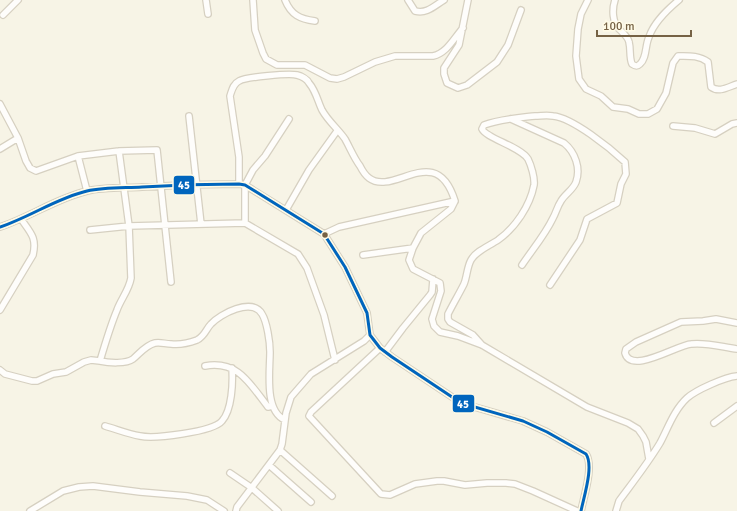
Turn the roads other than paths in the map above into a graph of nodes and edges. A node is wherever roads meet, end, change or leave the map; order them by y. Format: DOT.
graph roads {
  1 [pos="18,0"];
  2 [pos="206,0"];
  3 [pos="253,0"];
  4 [pos="285,0"];
  5 [pos="408,0"];
  6 [pos="444,0"];
  7 [pos="468,0"];
  8 [pos="588,0"];
  9 [pos="615,0"];
  10 [pos="679,0"];
  11 [pos="521,10"];
  12 [pos="208,14"];
  13 [pos="3,15"];
  14 [pos="315,21"];
  15 [pos="463,28"];
  16 [pos="737,84"];
  17 [pos="0,104"];
  18 [pos="189,116"];
  19 [pos="508,118"];
  20 [pos="289,119"];
  21 [pos="737,123"];
  22 [pos="673,126"];
  23 [pos="337,131"];
  24 [pos="18,138"];
  25 [pos="0,149"];
  26 [pos="118,151"];
  27 [pos="78,156"];
  28 [pos="197,184"];
  29 [pos="242,184"];
  30 [pos="160,186"];
  31 [pos="124,188"];
  32 [pos="87,191"];
  33 [pos="455,200"];
  34 [pos="286,210"];
  35 [pos="21,220"];
  36 [pos="246,223"];
  37 [pos="201,224"];
  38 [pos="164,225"];
  39 [pos="129,226"];
  40 [pos="0,227"];
  41 [pos="90,230"];
  42 [pos="324,234"];
  43 [pos="413,248"];
  44 [pos="363,255"];
  45 [pos="522,265"];
  46 [pos="433,279"];
  47 [pos="171,282"];
  48 [pos="550,285"];
  49 [pos="0,310"];
  50 [pos="737,323"];
  51 [pos="370,335"];
  52 [pos="482,345"];
  53 [pos="380,348"];
  54 [pos="737,349"];
  55 [pos="385,352"];
  56 [pos="335,360"];
  57 [pos="100,362"];
  58 [pos="205,366"];
  59 [pos="232,368"];
  60 [pos="0,370"];
  61 [pos="737,376"];
  62 [pos="272,406"];
  63 [pos="737,406"];
  64 [pos="285,420"];
  65 [pos="714,423"];
  66 [pos="105,426"];
  67 [pos="280,450"];
  68 [pos="649,460"];
  69 [pos="269,465"];
  70 [pos="230,473"];
  71 [pos="252,488"];
  72 [pos="332,496"];
  73 [pos="311,502"];
  74 [pos="30,511"];
  75 [pos="224,511"];
  76 [pos="236,511"];
  77 [pos="278,511"];
  78 [pos="577,511"];
  79 [pos="581,511"];
  80 [pos="616,511"];
  1 -- 13 [label="street"];
  2 -- 12 [label="street"];
  3 -- 15 [label="street"];
  4 -- 14 [label="street"];
  5 -- 6 [label="street"];
  7 -- 15 [label="street"];
  8 -- 16 [label="street"];
  9 -- 10 [label="street"];
  11 -- 15 [label="street"];
  17 -- 24 [label="street"];
  18 -- 28 [label="street"];
  19 -- 45 [label="street"];
  19 -- 48 [label="street"];
  19 -- 52 [label="street"];
  20 -- 29 [label="street"];
  21 -- 22 [label="street"];
  23 -- 29 [label="street"];
  23 -- 33 [label="street"];
  23 -- 34 [label="street"];
  24 -- 25 [label="street"];
  24 -- 27 [label="street"];
  26 -- 27 [label="street"];
  26 -- 30 [label="street"];
  26 -- 31 [label="street"];
  27 -- 32 [label="street"];
  28 -- 29 [label="street"];
  28 -- 30 [label="street"];
  28 -- 37 [label="street"];
  29 -- 34 [label="street"];
  29 -- 36 [label="street"];
  30 -- 31 [label="street"];
  30 -- 38 [label="street"];
  31 -- 32 [label="street"];
  31 -- 39 [label="street"];
  32 -- 35 [label="street"];
  33 -- 42 [label="street"];
  33 -- 43 [label="street"];
  34 -- 42 [label="street"];
  35 -- 40 [label="street"];
  35 -- 49 [label="street"];
  36 -- 37 [label="street"];
  36 -- 56 [label="street"];
  37 -- 38 [label="street"];
  38 -- 39 [label="street"];
  38 -- 47 [label="street"];
  39 -- 41 [label="street"];
  39 -- 57 [label="street"];
  42 -- 51 [label="street"];
  43 -- 44 [label="street"];
  43 -- 46 [label="street"];
  46 -- 52 [label="street"];
  46 -- 55 [label="street"];
  50 -- 54 [label="street"];
  51 -- 53 [label="street"];
  51 -- 56 [label="street"];
  52 -- 68 [label="street"];
  53 -- 55 [label="street"];
  53 -- 78 [label="street"];
  55 -- 79 [label="street"];
  56 -- 64 [label="street"];
  57 -- 60 [label="street"];
  57 -- 62 [label="street"];
  58 -- 59 [label="street"];
  59 -- 62 [label="street"];
  59 -- 66 [label="street"];
  61 -- 68 [label="street"];
  62 -- 64 [label="street"];
  63 -- 65 [label="street"];
  64 -- 67 [label="street"];
  67 -- 69 [label="street"];
  67 -- 72 [label="street"];
  68 -- 80 [label="street"];
  69 -- 71 [label="street"];
  69 -- 73 [label="street"];
  70 -- 71 [label="street"];
  71 -- 76 [label="street"];
  71 -- 77 [label="street"];
  74 -- 75 [label="street"];
}
